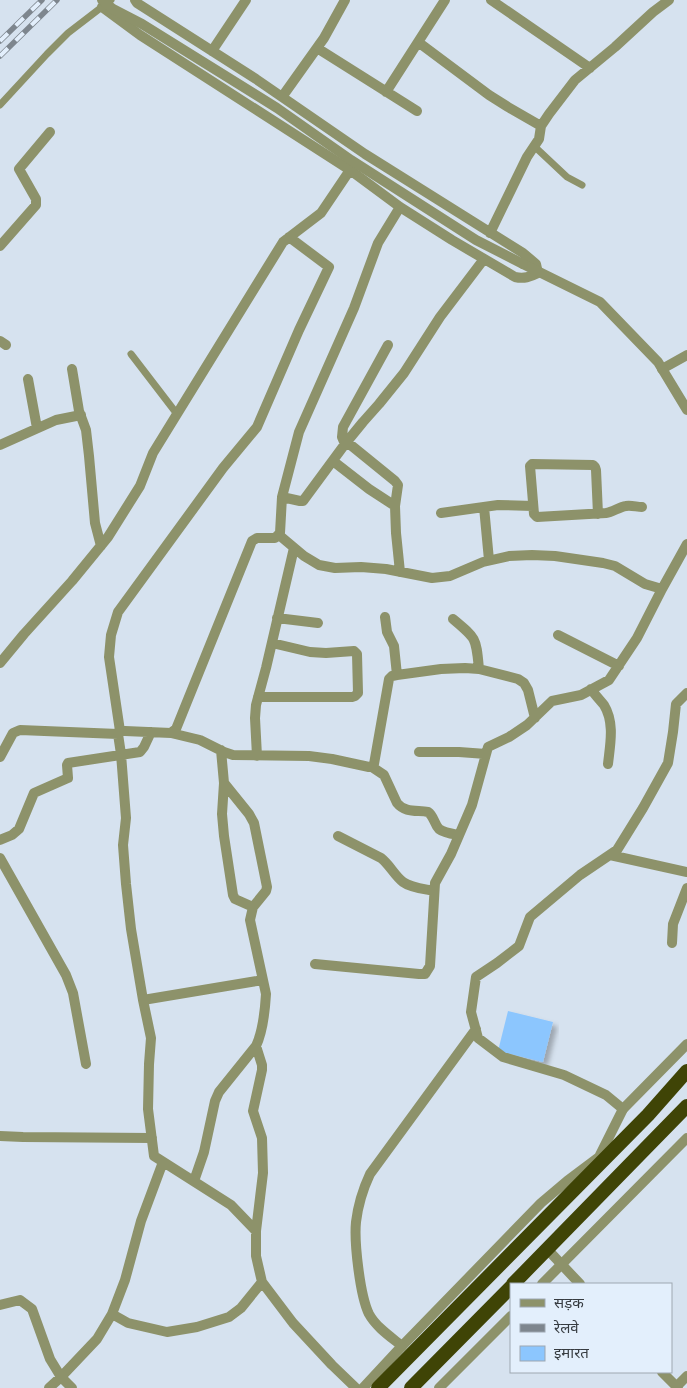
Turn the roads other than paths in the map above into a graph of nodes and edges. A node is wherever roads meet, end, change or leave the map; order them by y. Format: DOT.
graph roads {
  1 [pos="111,0"];
  2 [pos="135,0"];
  3 [pos="246,0"];
  4 [pos="345,0"];
  5 [pos="445,0"];
  6 [pos="491,0"];
  7 [pos="669,0"];
  8 [pos="102,4"];
  9 [pos="418,42"];
  10 [pos="317,48"];
  11 [pos="212,52"];
  12 [pos="590,68"];
  13 [pos="386,92"];
  14 [pos="282,97"];
  15 [pos="0,105"];
  16 [pos="418,112"];
  17 [pos="541,126"];
  18 [pos="50,132"];
  19 [pos="534,146"];
  20 [pos="350,170"];
  21 [pos="582,185"];
  22 [pos="400,207"];
  23 [pos="490,233"];
  24 [pos="289,237"];
  25 [pos="0,246"];
  26 [pos="484,258"];
  27 [pos="538,273"];
  28 [pos="388,344"];
  29 [pos="131,354"];
  30 [pos="687,355"];
  31 [pos="72,369"];
  32 [pos="662,369"];
  33 [pos="28,379"];
  34 [pos="687,410"];
  35 [pos="177,414"];
  36 [pos="81,416"];
  37 [pos="37,428"];
  38 [pos="346,443"];
  39 [pos="0,445"];
  40 [pos="333,461"];
  41 [pos="282,496"];
  42 [pos="395,506"];
  43 [pos="533,506"];
  44 [pos="484,507"];
  45 [pos="642,507"];
  46 [pos="441,512"];
  47 [pos="598,514"];
  48 [pos="279,535"];
  49 [pos="687,544"];
  50 [pos="102,546"];
  51 [pos="294,548"];
  52 [pos="489,560"];
  53 [pos="400,572"];
  54 [pos="662,589"];
  55 [pos="385,617"];
  56 [pos="277,618"];
  57 [pos="453,619"];
  58 [pos="318,623"];
  59 [pos="558,635"];
  60 [pos="272,644"];
  61 [pos="0,663"];
  62 [pos="619,666"];
  63 [pos="479,669"];
  64 [pos="397,675"];
  65 [pos="591,690"];
  66 [pos="687,693"];
  67 [pos="258,697"];
  68 [pos="534,718"];
  69 [pos="119,732"];
  70 [pos="151,732"];
  71 [pos="170,733"];
  72 [pos="221,750"];
  73 [pos="419,752"];
  74 [pos="121,754"];
  75 [pos="486,754"];
  76 [pos="256,756"];
  77 [pos="0,757"];
  78 [pos="608,764"];
  79 [pos="372,767"];
  80 [pos="224,783"];
  81 [pos="459,835"];
  82 [pos="338,836"];
  83 [pos="0,840"];
  84 [pos="610,855"];
  85 [pos="0,858"];
  86 [pos="684,872"];
  87 [pos="687,882"];
  88 [pos="687,888"];
  89 [pos="434,891"];
  90 [pos="253,907"];
  91 [pos="672,942"];
  92 [pos="316,964"];
  93 [pos="263,980"];
  94 [pos="143,1000"];
  95 [pos="476,1029"];
  96 [pos="687,1044"];
  97 [pos="256,1046"];
  98 [pos="86,1064"];
  99 [pos="687,1071"];
  100 [pos="687,1106"];
  101 [pos="623,1109"];
  102 [pos="0,1136"];
  103 [pos="152,1138"];
  104 [pos="687,1138"];
  105 [pos="599,1157"];
  106 [pos="163,1162"];
  107 [pos="592,1172"];
  108 [pos="194,1181"];
  109 [pos="256,1231"];
  110 [pos="548,1250"];
  111 [pos="562,1264"];
  112 [pos="262,1282"];
  113 [pos="515,1283"];
  114 [pos="543,1283"];
  115 [pos="579,1283"];
  116 [pos="510,1288"];
  117 [pos="0,1305"];
  118 [pos="112,1314"];
  119 [pos="510,1317"];
  120 [pos="402,1346"];
  121 [pos="663,1373"];
  122 [pos="687,1376"];
  123 [pos="61,1377"];
  124 [pos="677,1387"];
  125 [pos="49,1388"];
  126 [pos="72,1388"];
  127 [pos="356,1388"];
  128 [pos="363,1388"];
  129 [pos="378,1388"];
  130 [pos="411,1388"];
  131 [pos="439,1388"];
  1 -- 8 [label="lane"];
  2 -- 11 [label="street"];
  3 -- 11 [label="street"];
  4 -- 10 [label="street"];
  5 -- 9 [label="street"];
  6 -- 12 [label="street"];
  7 -- 12 [label="street"];
  8 -- 15 [label="lane"];
  8 -- 20 [label="street"];
  8 -- 27 [label="street, bridge"];
  9 -- 13 [label="street"];
  9 -- 17 [label="street"];
  10 -- 13 [label="street"];
  10 -- 14 [label="street"];
  11 -- 14 [label="street"];
  12 -- 17 [label="street"];
  13 -- 16 [label="street"];
  14 -- 23 [label="street"];
  17 -- 19 [label="street"];
  18 -- 25 [label="street"];
  19 -- 21 [label="lane"];
  19 -- 23 [label="street"];
  20 -- 22 [label="street"];
  20 -- 24 [label="street"];
  22 -- 26 [label="street"];
  22 -- 41 [label="street"];
  23 -- 27 [label="street"];
  24 -- 35 [label="street"];
  24 -- 69 [label="street"];
  26 -- 27 [label="street"];
  26 -- 38 [label="street"];
  27 -- 32 [label="street"];
  28 -- 38 [label="street"];
  29 -- 35 [label="lane"];
  30 -- 32 [label="street"];
  31 -- 36 [label="street"];
  32 -- 34 [label="street"];
  33 -- 37 [label="street"];
  35 -- 50 [label="street"];
  36 -- 37 [label="street"];
  36 -- 50 [label="street"];
  37 -- 39 [label="street"];
  38 -- 40 [label="street"];
  38 -- 42 [label="street"];
  40 -- 41 [label="street"];
  40 -- 42 [label="street"];
  41 -- 48 [label="street"];
  42 -- 53 [label="street"];
  43 -- 44 [label="street"];
  43 -- 47 [label="street"];
  43 -- 47 [label="street"];
  44 -- 46 [label="street"];
  44 -- 52 [label="street"];
  45 -- 47 [label="street"];
  48 -- 51 [label="street"];
  48 -- 71 [label="street"];
  49 -- 54 [label="street"];
  50 -- 61 [label="street"];
  51 -- 53 [label="street"];
  51 -- 56 [label="street"];
  52 -- 53 [label="street"];
  52 -- 54 [label="street"];
  54 -- 62 [label="street"];
  55 -- 64 [label="street"];
  56 -- 58 [label="street"];
  56 -- 60 [label="street"];
  57 -- 63 [label="street"];
  59 -- 62 [label="street"];
  60 -- 67 [label="street"];
  60 -- 67 [label="street"];
  62 -- 65 [label="street"];
  63 -- 64 [label="street"];
  63 -- 68 [label="street"];
  64 -- 79 [label="street"];
  65 -- 68 [label="street"];
  65 -- 78 [label="street"];
  66 -- 84 [label="street"];
  67 -- 76 [label="street"];
  68 -- 75 [label="street"];
  69 -- 70 [label="street"];
  69 -- 74 [label="street"];
  69 -- 77 [label="street"];
  70 -- 71 [label="street"];
  70 -- 74 [label="street"];
  71 -- 72 [label="street"];
  72 -- 76 [label="street"];
  72 -- 80 [label="street"];
  73 -- 75 [label="street"];
  74 -- 83 [label="street"];
  74 -- 94 [label="street"];
  75 -- 81 [label="street"];
  76 -- 79 [label="street"];
  79 -- 81 [label="street"];
  80 -- 90 [label="street"];
  80 -- 90 [label="street"];
  81 -- 89 [label="street"];
  82 -- 89 [label="street"];
  84 -- 86 [label="street"];
  84 -- 95 [label="street"];
  85 -- 98 [label="street"];
  86 -- 87 [label="street"];
  88 -- 91 [label="street"];
  89 -- 92 [label="street"];
  90 -- 93 [label="street"];
  93 -- 94 [label="street"];
  93 -- 97 [label="street"];
  94 -- 103 [label="street"];
  95 -- 101 [label="street"];
  95 -- 120 [label="street"];
  96 -- 101 [label="street"];
  97 -- 108 [label="street"];
  97 -- 109 [label="street"];
  99 -- 107 [label="highway"];
  100 -- 110 [label="highway"];
  101 -- 105 [label="street"];
  102 -- 103 [label="street"];
  103 -- 106 [label="street"];
  104 -- 111 [label="street"];
  105 -- 107 [label="street"];
  105 -- 120 [label="street"];
  106 -- 108 [label="street"];
  106 -- 118 [label="street"];
  107 -- 129 [label="highway"];
  108 -- 109 [label="street"];
  109 -- 112 [label="street"];
  110 -- 111 [label="street"];
  110 -- 113 [label="highway"];
  111 -- 114 [label="street"];
  111 -- 115 [label="street"];
  112 -- 118 [label="street"];
  112 -- 127 [label="street"];
  116 -- 130 [label="highway"];
  117 -- 123 [label="street"];
  118 -- 123 [label="street"];
  119 -- 131 [label="street"];
  120 -- 128 [label="street"];
  121 -- 124 [label="street"];
  122 -- 124 [label="street"];
  123 -- 125 [label="street"];
  123 -- 126 [label="street"];
}
